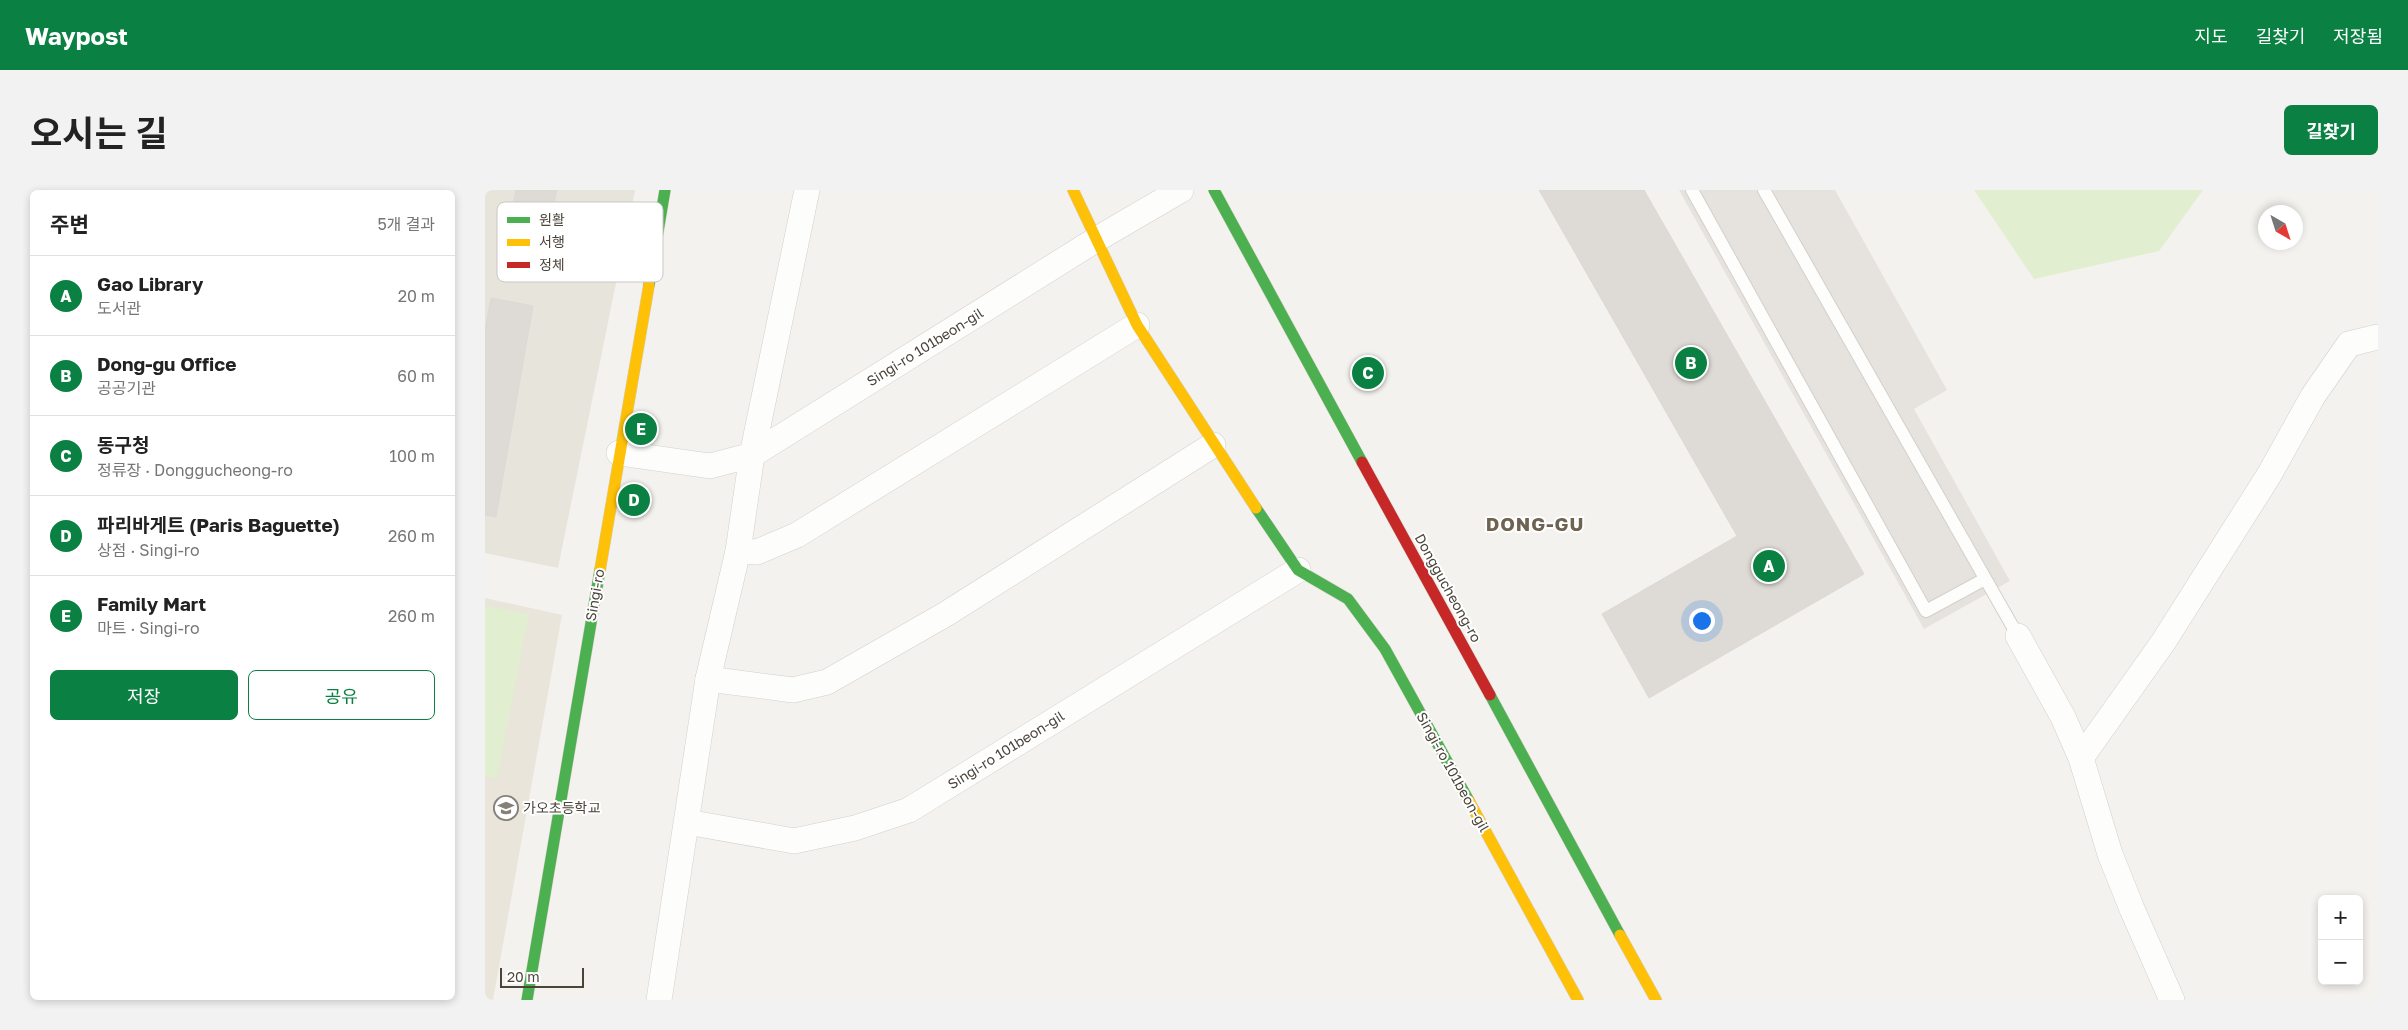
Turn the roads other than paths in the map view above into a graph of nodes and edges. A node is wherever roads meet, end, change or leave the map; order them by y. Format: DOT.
graph roads {
  1 [pos="807,190"];
  2 [pos="1073,190"];
  3 [pos="1181,190"];
  4 [pos="1214,190"];
  5 [pos="1693,190"];
  6 [pos="1764,190"];
  7 [pos="1097,239"];
  8 [pos="649,282"];
  9 [pos="1137,325"];
  10 [pos="2378,337"];
  11 [pos="1213,445"];
  12 [pos="619,453"];
  13 [pos="752,455"];
  14 [pos="738,550"];
  15 [pos="1298,570"];
  16 [pos="1985,579"];
  17 [pos="2018,636"];
  18 [pos="708,678"];
  19 [pos="2081,758"];
  20 [pos="687,822"];
  21 [pos="527,1000"];
  22 [pos="659,1000"];
  23 [pos="1578,1000"];
  24 [pos="1656,1000"];
  25 [pos="2172,1000"];
  1 -- 13 [label="street"];
  2 -- 7 [label="main road, Singi-ro 101beon-gil"];
  3 -- 7 [label="street"];
  4 -- 24 [label="main road, Donggucheong-ro"];
  5 -- 16 [label="lane"];
  6 -- 16 [label="lane"];
  7 -- 9 [label="main road, Singi-ro 101beon-gil"];
  7 -- 13 [label="street, Singi-ro 101beon-gil"];
  8 -- 12 [label="main road, Singi-ro"];
  9 -- 11 [label="main road, Singi-ro 101beon-gil"];
  9 -- 14 [label="street"];
  10 -- 19 [label="street"];
  11 -- 15 [label="main road, Singi-ro 101beon-gil"];
  11 -- 18 [label="street"];
  12 -- 13 [label="street, Singi-ro 101beon-gil"];
  12 -- 21 [label="main road, Singi-ro"];
  13 -- 14 [label="street"];
  14 -- 18 [label="street"];
  15 -- 20 [label="street, Singi-ro 101beon-gil"];
  15 -- 23 [label="main road, Singi-ro 101beon-gil"];
  16 -- 17 [label="lane"];
  17 -- 19 [label="street"];
  18 -- 20 [label="street"];
  19 -- 25 [label="street"];
  20 -- 22 [label="street"];
}
